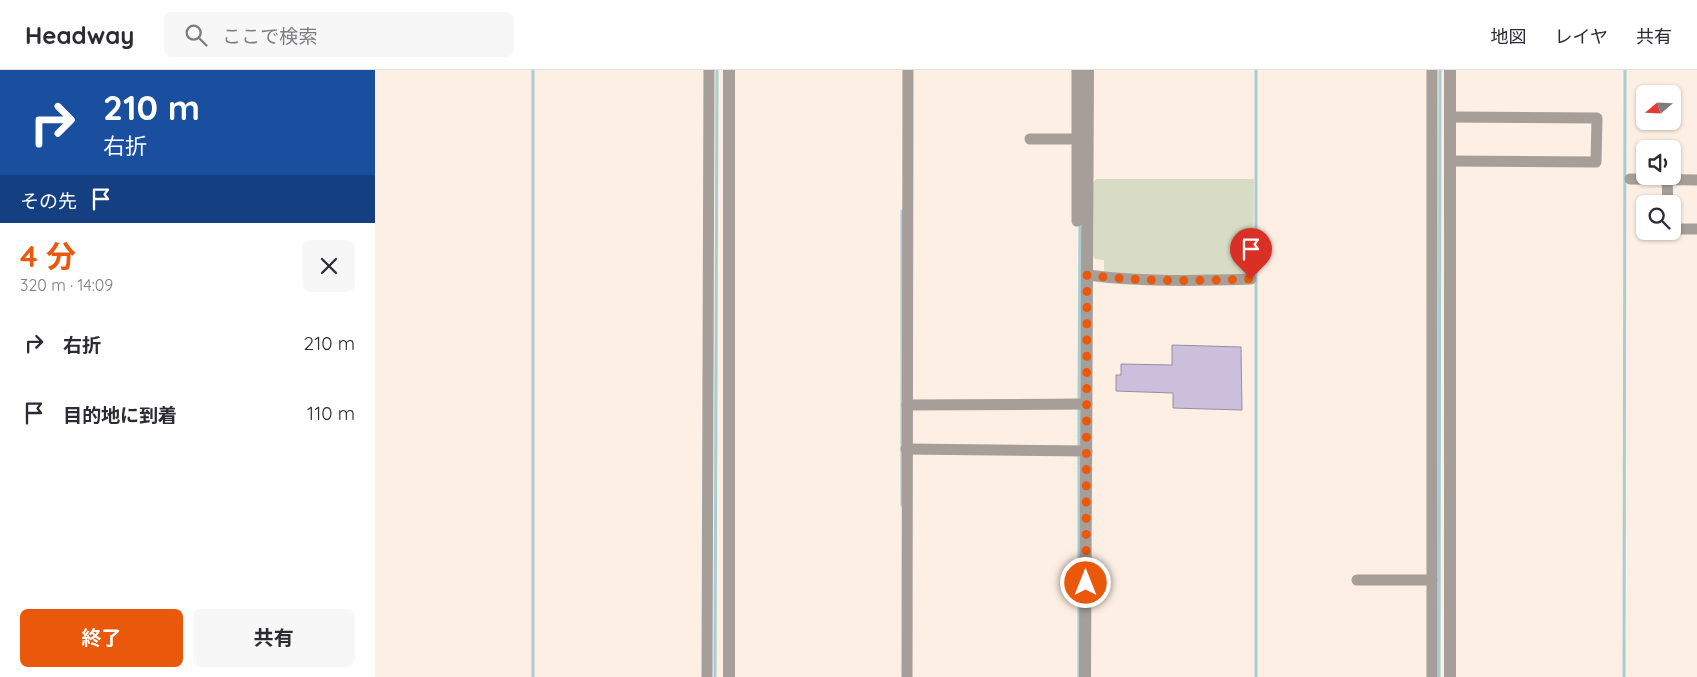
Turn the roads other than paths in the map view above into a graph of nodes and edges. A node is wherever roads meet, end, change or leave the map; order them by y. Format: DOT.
graph roads {
  1 [pos="709,70"];
  2 [pos="729,70"];
  3 [pos="908,70"];
  4 [pos="1077,70"];
  5 [pos="1088,70"];
  6 [pos="1433,70"];
  7 [pos="1450,70"];
  8 [pos="1442,120"];
  9 [pos="1081,137"];
  10 [pos="1030,139"];
  11 [pos="1450,161"];
  12 [pos="1630,179"];
  13 [pos="1636,179"];
  14 [pos="1681,179"];
  15 [pos="1697,180"];
  16 [pos="1082,193"];
  17 [pos="1440,210"];
  18 [pos="1077,221"];
  19 [pos="1681,229"];
  20 [pos="1697,229"];
  21 [pos="1087,275"];
  22 [pos="1251,279"];
  23 [pos="1440,297"];
  24 [pos="1440,387"];
  25 [pos="1082,404"];
  26 [pos="907,405"];
  27 [pos="906,449"];
  28 [pos="1082,450"];
  29 [pos="1440,464"];
  30 [pos="1439,577"];
  31 [pos="1357,580"];
  32 [pos="707,677"];
  33 [pos="729,677"];
  34 [pos="907,677"];
  35 [pos="1085,677"];
  36 [pos="1432,677"];
  37 [pos="1450,677"];
  1 -- 32 [label="street"];
  2 -- 33 [label="street"];
  3 -- 26 [label="street"];
  4 -- 9 [label="street"];
  5 -- 9 [label="street"];
  6 -- 8 [label="street"];
  7 -- 8 [label="street"];
  8 -- 11 [label="street"];
  8 -- 11 [label="street"];
  8 -- 17 [label="street"];
  9 -- 10 [label="street"];
  9 -- 16 [label="street"];
  11 -- 17 [label="street"];
  12 -- 13 [label="street"];
  14 -- 15 [label="street"];
  16 -- 18 [label="street"];
  16 -- 21 [label="street"];
  17 -- 23 [label="street"];
  17 -- 23 [label="street"];
  19 -- 20 [label="street"];
  21 -- 22 [label="street"];
  21 -- 25 [label="street"];
  23 -- 24 [label="street"];
  23 -- 24 [label="street"];
  24 -- 29 [label="street"];
  24 -- 29 [label="street"];
  25 -- 26 [label="street"];
  25 -- 28 [label="street"];
  26 -- 27 [label="street"];
  27 -- 28 [label="street"];
  27 -- 34 [label="street"];
  28 -- 35 [label="street"];
  29 -- 30 [label="street"];
  29 -- 30 [label="street"];
  30 -- 31 [label="street"];
  30 -- 36 [label="street"];
  30 -- 37 [label="street"];
}
